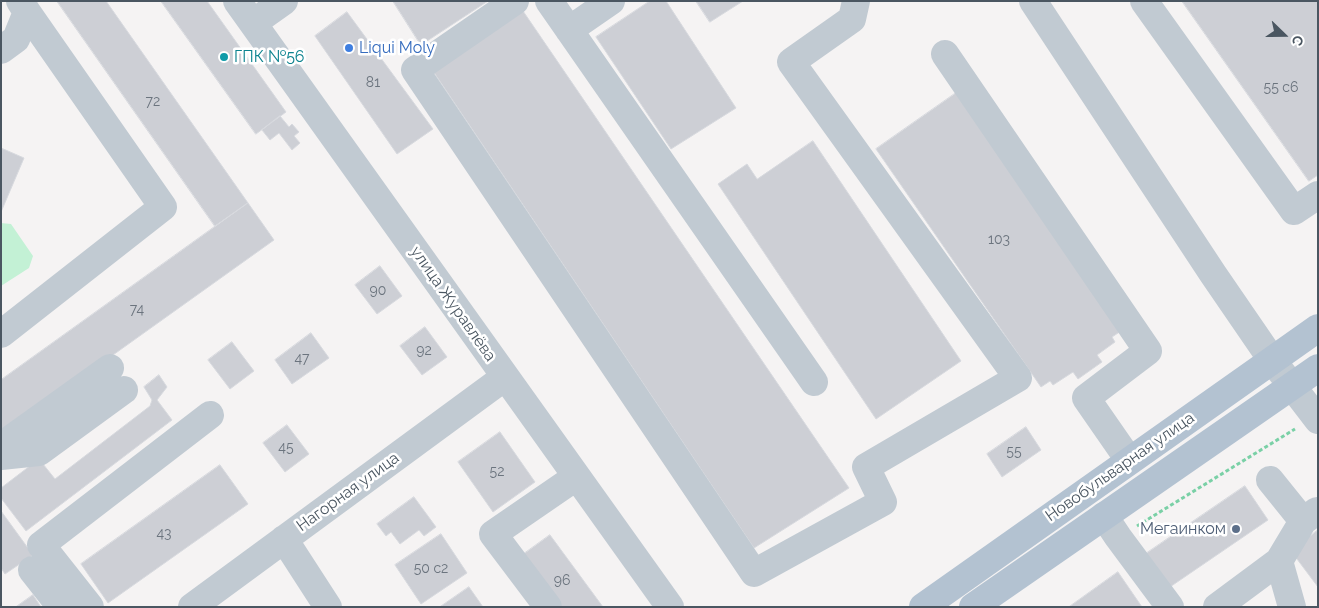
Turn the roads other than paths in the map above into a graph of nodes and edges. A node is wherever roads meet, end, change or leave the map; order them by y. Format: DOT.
graph roads {
  1 [pos="237,1"];
  2 [pos="284,1"];
  3 [pos="515,1"];
  4 [pos="549,1"];
  5 [pos="611,1"];
  6 [pos="856,1"];
  7 [pos="1033,1"];
  8 [pos="1144,1"];
  9 [pos="24,6"];
  10 [pos="253,23"];
  11 [pos="569,30"];
  12 [pos="1,50"];
  13 [pos="945,54"];
  14 [pos="1318,195"];
  15 [pos="1318,328"];
  16 [pos="1,334"];
  17 [pos="1272,360"];
  18 [pos="1318,368"];
  19 [pos="505,377"];
  20 [pos="814,382"];
  21 [pos="1292,386"];
  22 [pos="210,414"];
  23 [pos="1317,418"];
  24 [pos="1,446"];
  25 [pos="1,456"];
  26 [pos="1129,460"];
  27 [pos="576,477"];
  28 [pos="1270,480"];
  29 [pos="1310,516"];
  30 [pos="1111,527"];
  31 [pos="284,539"];
  32 [pos="1279,561"];
  33 [pos="32,570"];
  34 [pos="661,604"];
  35 [pos="60,607"];
  36 [pos="90,607"];
  37 [pos="192,607"];
  38 [pos="328,607"];
  39 [pos="548,607"];
  40 [pos="923,607"];
  41 [pos="973,607"];
  42 [pos="1170,607"];
  43 [pos="1217,607"];
  44 [pos="1292,607"];
  1 -- 10 [label="street, улица Журавлёва"];
  2 -- 10 [label="street"];
  3 -- 6 [label="street"];
  4 -- 11 [label="street"];
  5 -- 11 [label="street"];
  7 -- 17 [label="street"];
  8 -- 14 [label="street"];
  9 -- 12 [label="street"];
  9 -- 16 [label="street"];
  10 -- 19 [label="street, улица Журавлёва"];
  11 -- 20 [label="street"];
  13 -- 26 [label="street"];
  15 -- 17 [label="main road, Новобульварная улица"];
  17 -- 21 [label="street"];
  17 -- 26 [label="main road, Новобульварная улица"];
  18 -- 21 [label="main road, Новобульварная улица"];
  19 -- 27 [label="street, улица Журавлёва"];
  19 -- 31 [label="street, Нагорная улица"];
  21 -- 23 [label="street"];
  21 -- 30 [label="main road, Новобульварная улица"];
  22 -- 36 [label="street"];
  24 -- 25 [label="street"];
  26 -- 40 [label="main road, Новобульварная улица"];
  27 -- 34 [label="street, улица Журавлёва"];
  27 -- 39 [label="street"];
  28 -- 29 [label="street"];
  29 -- 32 [label="street"];
  30 -- 41 [label="main road, Новобульварная улица"];
  30 -- 42 [label="street"];
  31 -- 37 [label="street, Нагорная улица"];
  31 -- 38 [label="street"];
  32 -- 43 [label="street"];
  32 -- 44 [label="street"];
  33 -- 35 [label="street"];
}
